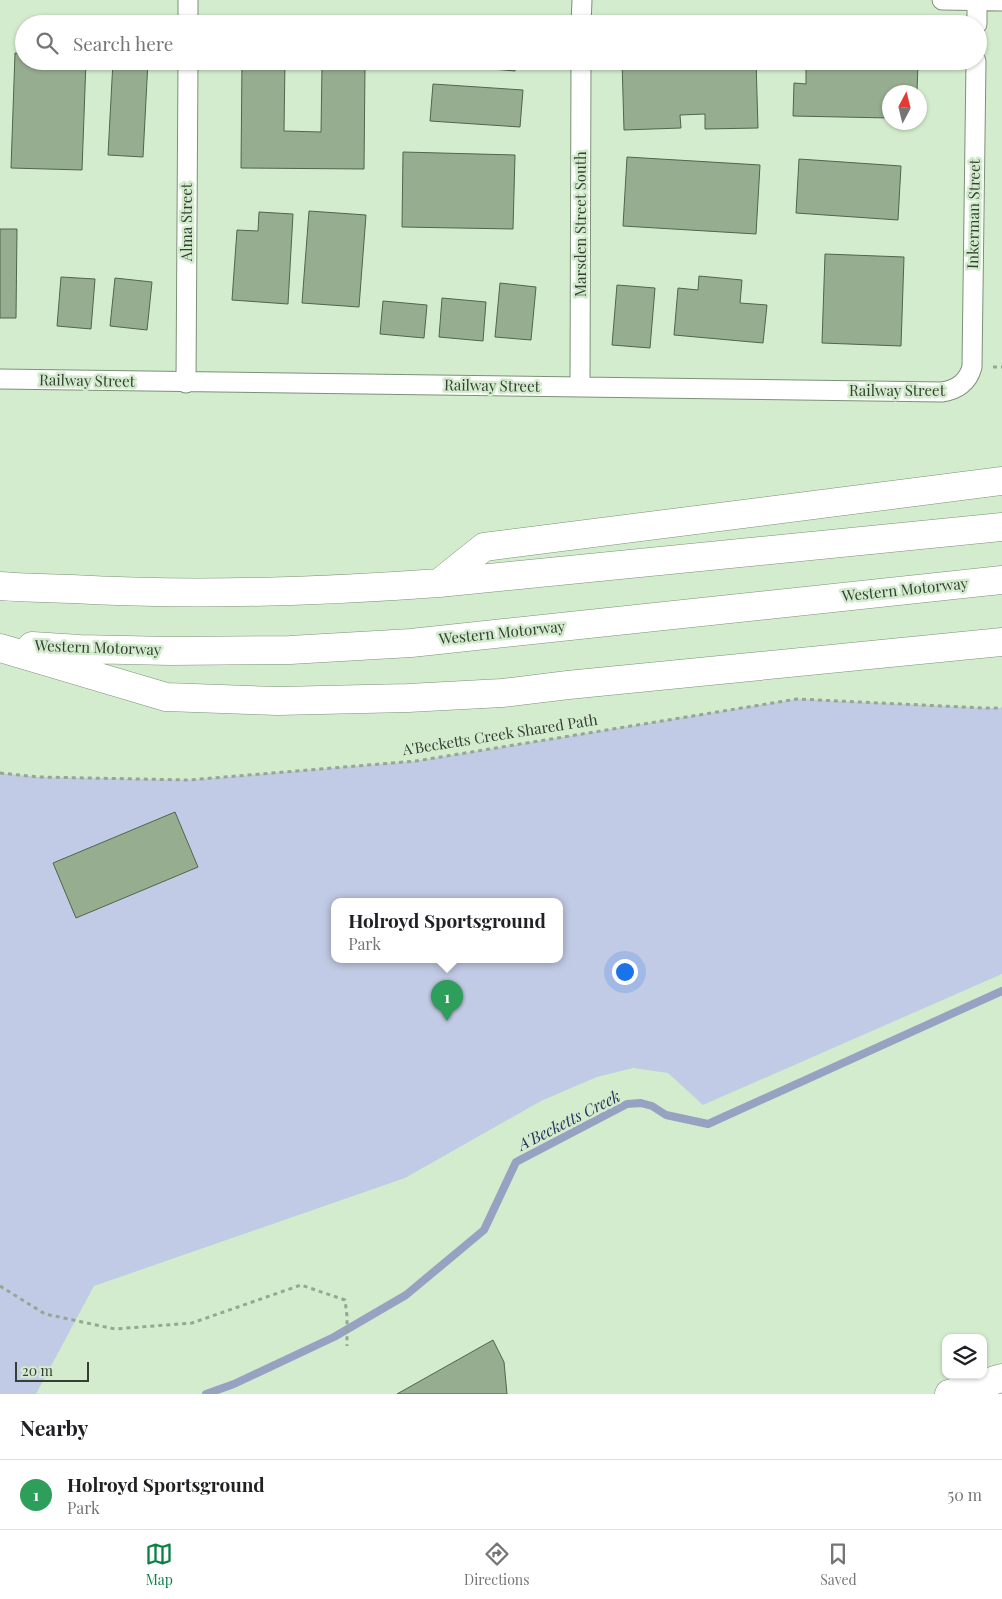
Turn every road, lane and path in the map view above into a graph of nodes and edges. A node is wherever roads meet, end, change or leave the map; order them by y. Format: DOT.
graph roads {
  1 [pos="188,0"];
  2 [pos="582,0"];
  3 [pos="942,0"];
  4 [pos="977,0"];
  5 [pos="1002,1"];
  6 [pos="188,15"];
  7 [pos="582,15"];
  8 [pos="977,15"];
  9 [pos="188,70"];
  10 [pos="581,70"];
  11 [pos="976,70"];
  12 [pos="972,367"];
  13 [pos="0,380"];
  14 [pos="186,383"];
  15 [pos="580,387"];
  16 [pos="1002,481"];
  17 [pos="1002,527"];
  18 [pos="1002,580"];
  19 [pos="439,583"];
  20 [pos="0,586"];
  21 [pos="1002,642"];
  22 [pos="0,644"];
  23 [pos="0,648"];
  24 [pos="1002,708"];
  25 [pos="0,773"];
  26 [pos="0,1286"];
  27 [pos="347,1346"];
  28 [pos="1002,1378"];
  29 [pos="949,1394"];
  1 -- 6 [label="street"];
  2 -- 7 [label="street"];
  3 -- 4 [label="street"];
  4 -- 5 [label="street"];
  4 -- 8 [label="street"];
  9 -- 14 [label="street, Alma Street"];
  10 -- 15 [label="street, Marsden Street South"];
  11 -- 12 [label="street, Inkerman Street"];
  12 -- 15 [label="street, Railway Street"];
  13 -- 14 [label="street, Railway Street"];
  14 -- 15 [label="street, Railway Street"];
  16 -- 19 [label="main road"];
  17 -- 19 [label="main road"];
  18 -- 22 [label="main road, Western Motorway"];
  19 -- 20 [label="main road"];
  21 -- 23 [label="main road"];
  24 -- 25 [label="path, A'Becketts Creek Shared Path"];
  26 -- 27 [label="path"];
  28 -- 29 [label="main road"];
}
